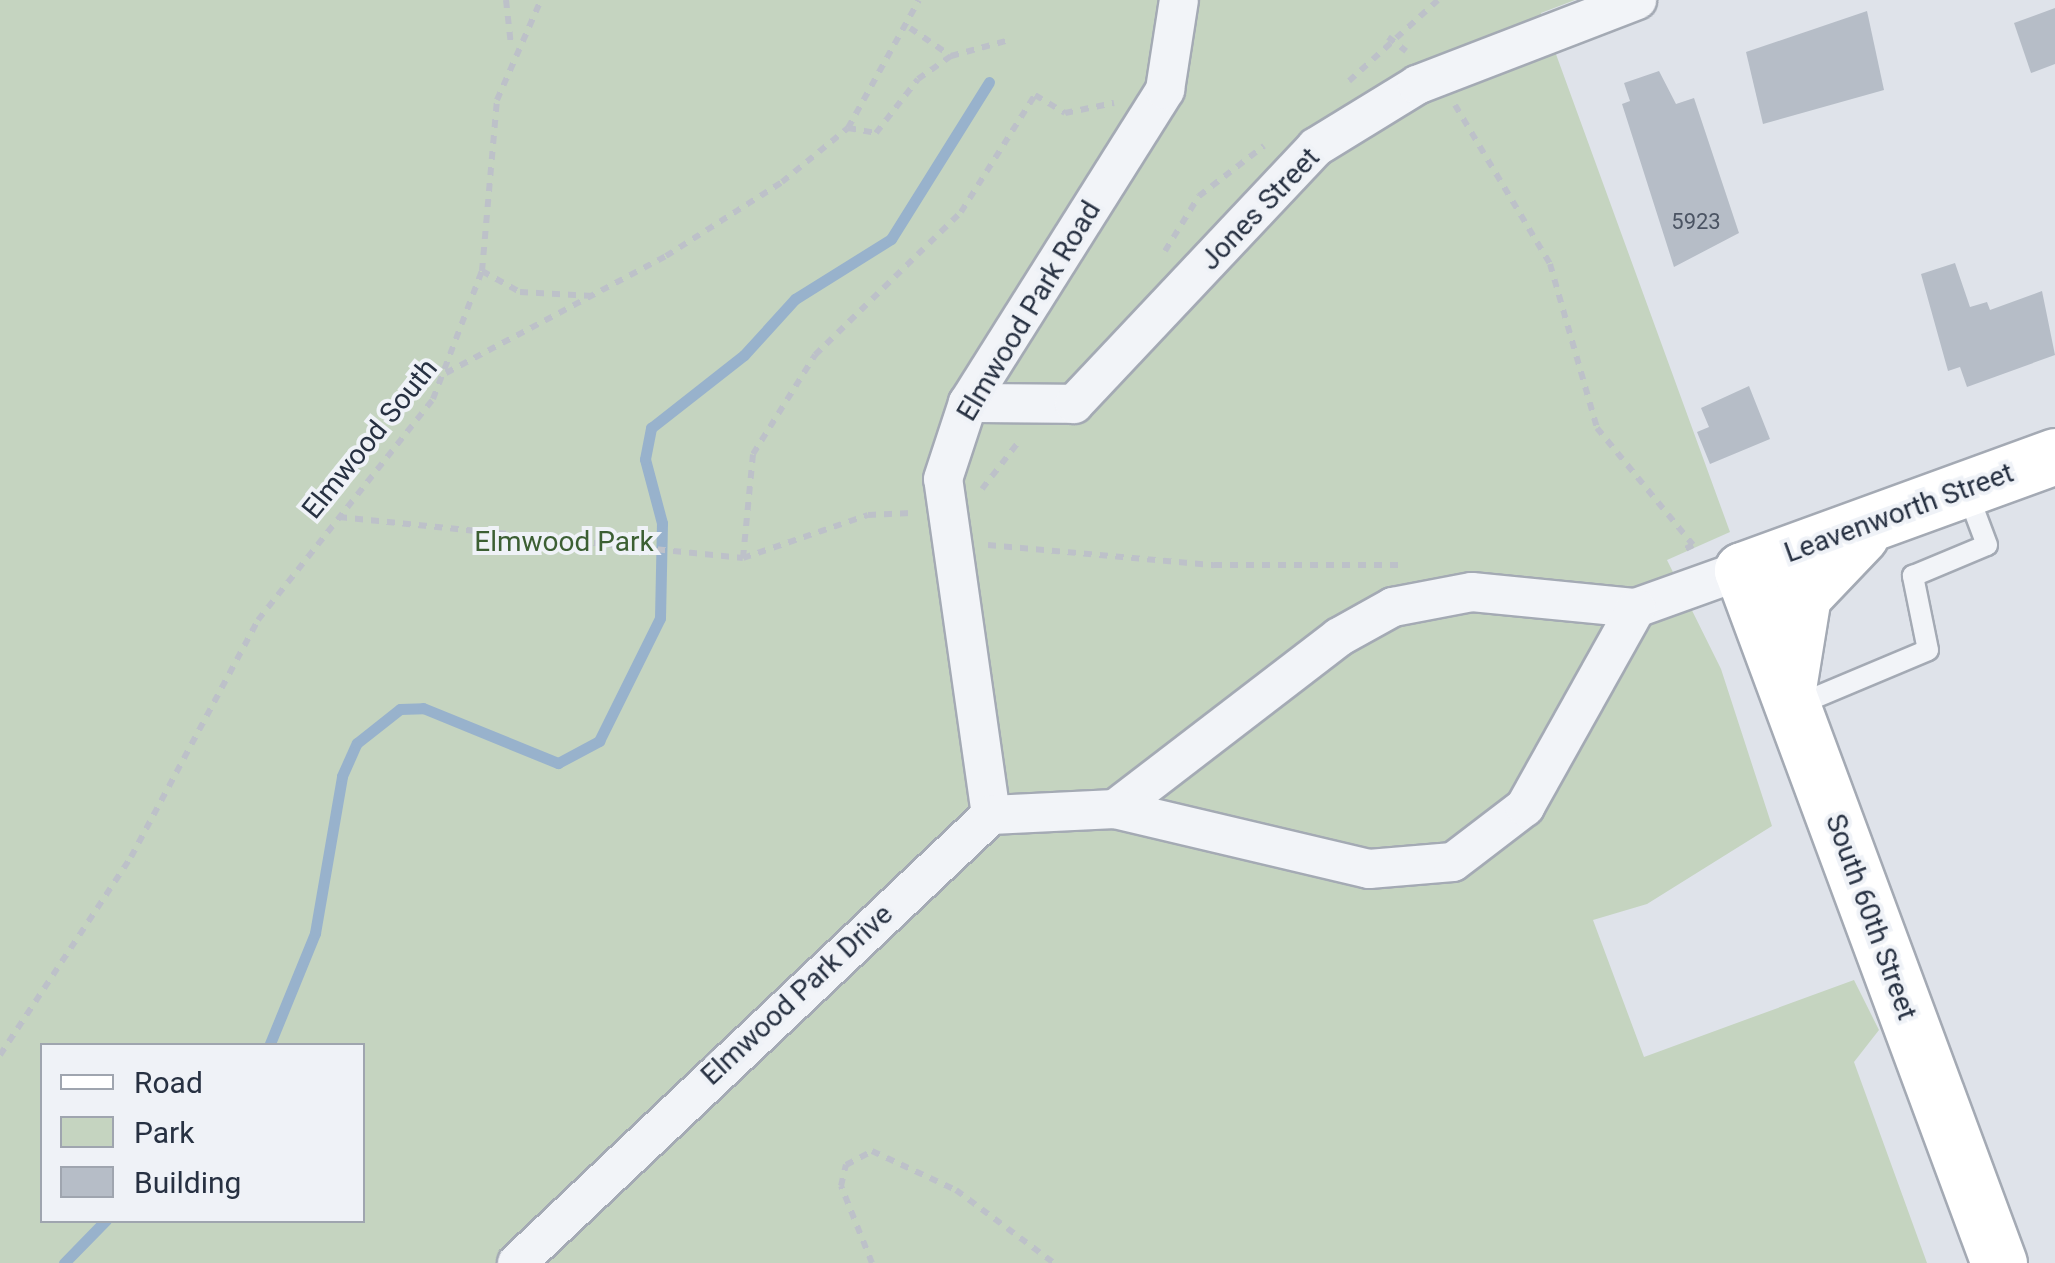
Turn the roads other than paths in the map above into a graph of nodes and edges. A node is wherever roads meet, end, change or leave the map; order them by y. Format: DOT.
graph roads {
  1 [pos="1179,0"];
  2 [pos="1636,0"];
  3 [pos="968,403"];
  4 [pos="2055,456"];
  5 [pos="1966,489"];
  6 [pos="1880,520"];
  7 [pos="1742,570"];
  8 [pos="1636,608"];
  9 [pos="1791,701"];
  10 [pos="1115,809"];
  11 [pos="991,815"];
  12 [pos="517,1263"];
  13 [pos="1999,1263"];
  1 -- 3 [label="street, Elmwood Park Road"];
  2 -- 3 [label="street, Jones Street"];
  3 -- 11 [label="street, Elmwood Park Road"];
  4 -- 5 [label="main road, Leavenworth Street"];
  5 -- 6 [label="main road, Leavenworth Street"];
  5 -- 9 [label="lane"];
  6 -- 7 [label="main road, Leavenworth Street"];
  6 -- 9 [label="main road"];
  7 -- 8 [label="street"];
  7 -- 9 [label="main road, South 60th Street"];
  8 -- 10 [label="street"];
  8 -- 10 [label="street"];
  9 -- 13 [label="main road, South 60th Street"];
  10 -- 11 [label="street"];
  11 -- 12 [label="street, Elmwood Park Drive"];
}
